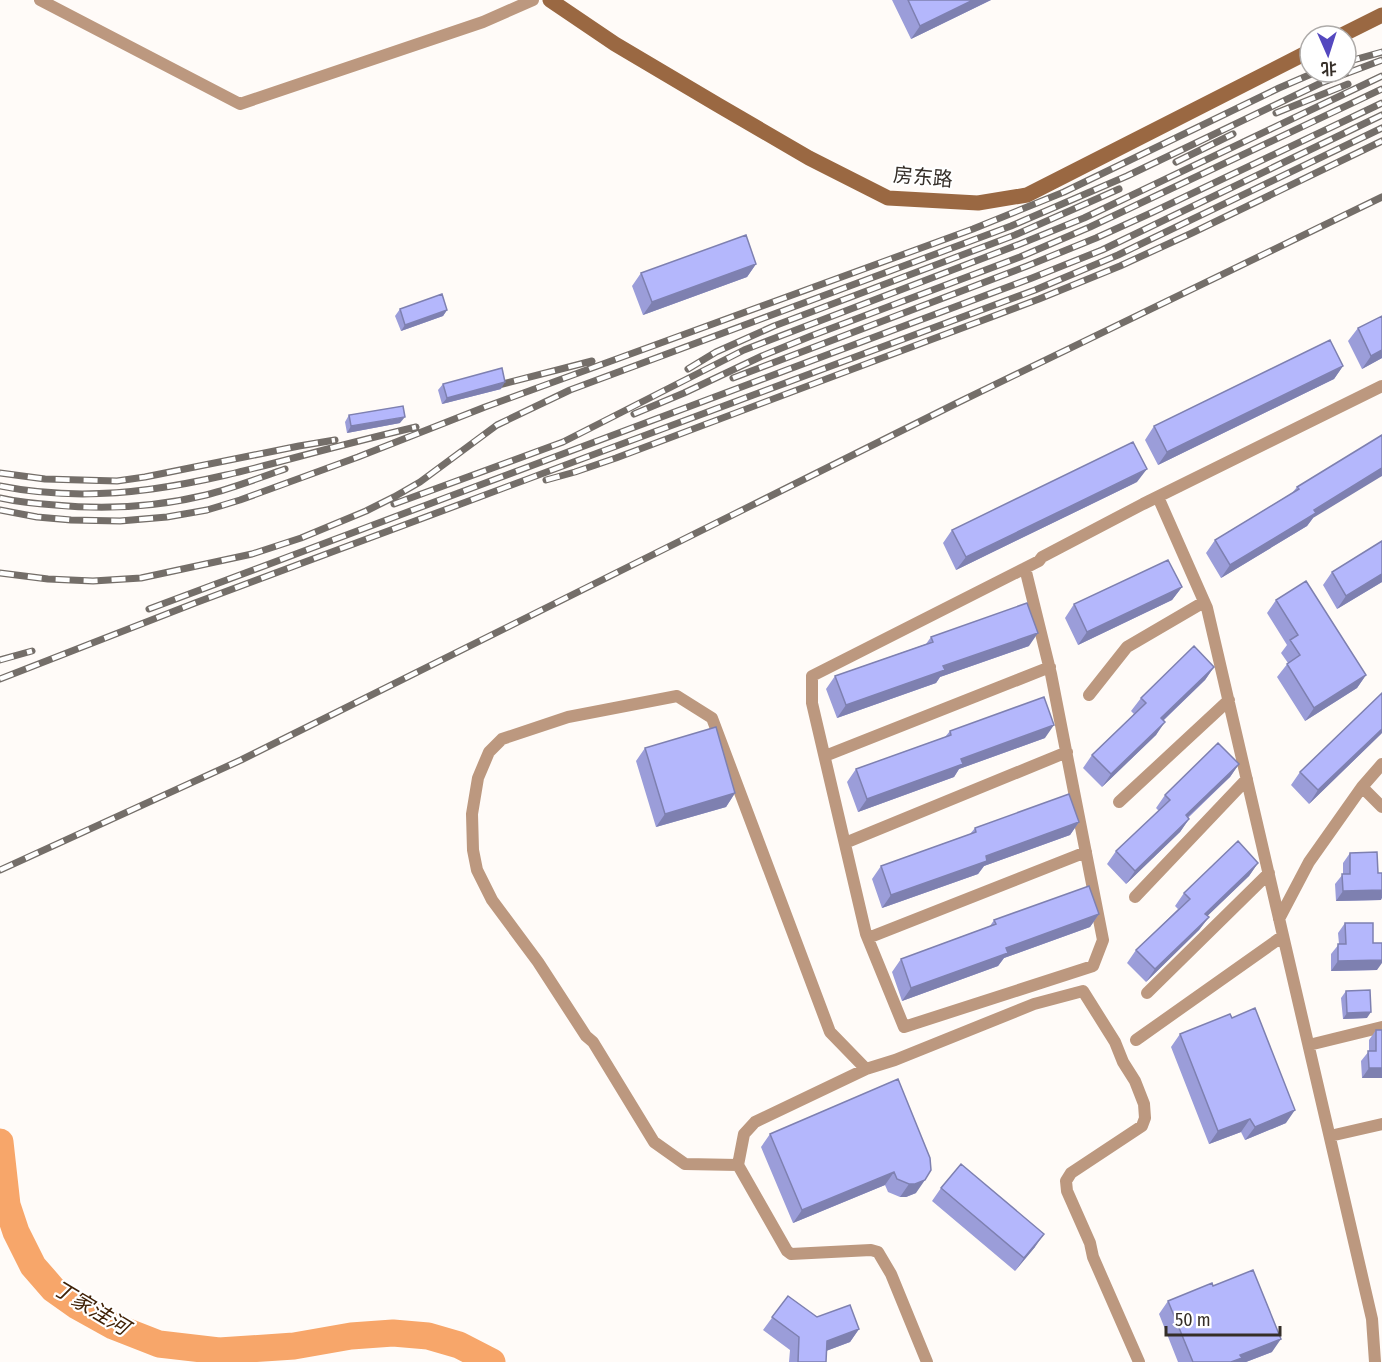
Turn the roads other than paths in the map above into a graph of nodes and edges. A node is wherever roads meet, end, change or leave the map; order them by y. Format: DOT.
graph roads {
  1 [pos="40,0"];
  2 [pos="533,0"];
  3 [pos="550,0"];
  4 [pos="1382,15"];
  5 [pos="1358,27"];
  6 [pos="1298,57"];
  7 [pos="1382,386"];
  8 [pos="1158,497"];
  9 [pos="1025,568"];
  10 [pos="1204,602"];
  11 [pos="1050,667"];
  12 [pos="1089,695"];
  13 [pos="1229,700"];
  14 [pos="1067,752"];
  15 [pos="825,756"];
  16 [pos="1382,764"];
  17 [pos="1247,779"];
  18 [pos="1362,787"];
  19 [pos="1119,802"];
  20 [pos="1382,807"];
  21 [pos="845,843"];
  22 [pos="1086,852"];
  23 [pos="1269,873"];
  24 [pos="1135,897"];
  25 [pos="1279,919"];
  26 [pos="1283,936"];
  27 [pos="868,938"];
  28 [pos="1147,993"];
  29 [pos="1382,1027"];
  30 [pos="1136,1040"];
  31 [pos="1309,1045"];
  32 [pos="866,1069"];
  33 [pos="1382,1124"];
  34 [pos="1330,1136"];
  35 [pos="738,1165"];
  36 [pos="1377,1318"];
  37 [pos="927,1362"];
  38 [pos="1139,1362"];
  39 [pos="1375,1362"];
  1 -- 2 [label="street"];
  3 -- 6 [label="main road, 房东路"];
  4 -- 5 [label="main road"];
  7 -- 8 [label="street"];
  8 -- 9 [label="street"];
  8 -- 10 [label="street"];
  9 -- 11 [label="street"];
  9 -- 15 [label="street"];
  10 -- 12 [label="street"];
  10 -- 13 [label="street"];
  11 -- 14 [label="street"];
  11 -- 15 [label="street"];
  13 -- 17 [label="street"];
  13 -- 19 [label="street"];
  14 -- 21 [label="street"];
  14 -- 22 [label="street"];
  15 -- 21 [label="street"];
  16 -- 18 [label="street"];
  17 -- 23 [label="street"];
  17 -- 24 [label="street"];
  18 -- 20 [label="street"];
  18 -- 25 [label="street"];
  21 -- 27 [label="street"];
  22 -- 27 [label="street"];
  22 -- 27 [label="street"];
  23 -- 25 [label="street"];
  23 -- 28 [label="street"];
  25 -- 26 [label="street"];
  26 -- 30 [label="street"];
  26 -- 31 [label="street"];
  29 -- 31 [label="street"];
  31 -- 34 [label="street"];
  32 -- 35 [label="street"];
  32 -- 35 [label="street"];
  32 -- 38 [label="street"];
  33 -- 34 [label="street"];
  34 -- 36 [label="street"];
  35 -- 37 [label="street"];
  36 -- 39 [label="street"];
}
